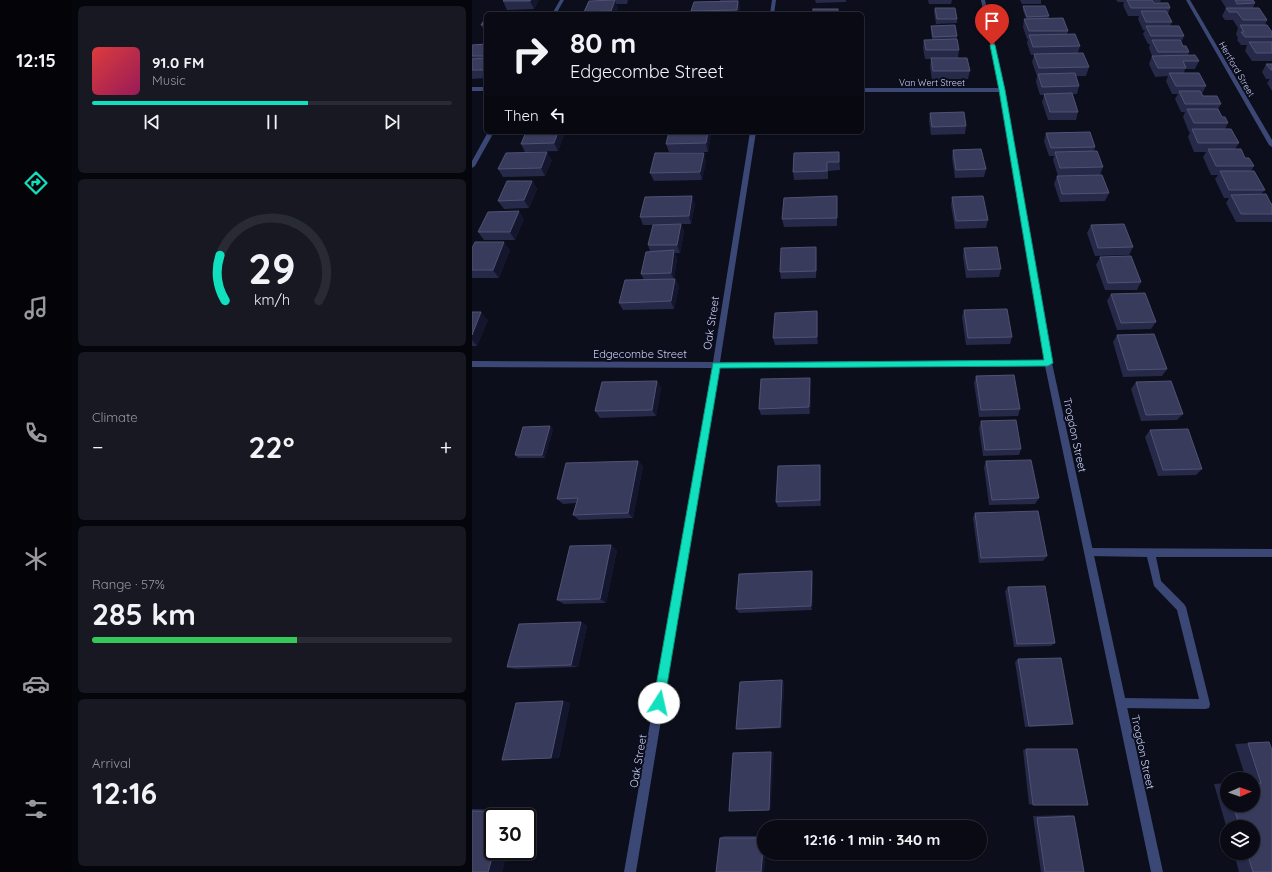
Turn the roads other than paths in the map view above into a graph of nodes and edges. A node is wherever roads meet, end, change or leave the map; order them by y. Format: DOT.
graph roads {
  1 [pos="562,0"];
  2 [pos="774,0"];
  3 [pos="982,0"];
  4 [pos="1188,0"];
  5 [pos="555,12"];
  6 [pos="772,12"];
  7 [pos="484,89"];
  8 [pos="472,90"];
  9 [pos="864,90"];
  10 [pos="1002,90"];
  11 [pos="490,134"];
  12 [pos="753,134"];
  13 [pos="1272,145"];
  14 [pos="472,166"];
  15 [pos="1048,363"];
  16 [pos="472,364"];
  17 [pos="716,365"];
  18 [pos="1089,552"];
  19 [pos="1150,552"];
  20 [pos="1272,553"];
  21 [pos="1121,703"];
  22 [pos="630,872"];
  23 [pos="1157,872"];
  1 -- 5 [label="street"];
  2 -- 6 [label="street"];
  3 -- 10 [label="street, Trogdon Street"];
  4 -- 13 [label="street, Hertford Street"];
  7 -- 8 [label="street"];
  9 -- 10 [label="street, Van Wert Street"];
  10 -- 15 [label="street, Trogdon Street"];
  11 -- 14 [label="street"];
  12 -- 17 [label="street, Oak Street"];
  15 -- 17 [label="street, Edgecombe Street"];
  15 -- 18 [label="street, Trogdon Street"];
  16 -- 17 [label="street, Edgecombe Street"];
  17 -- 22 [label="street, Oak Street"];
  18 -- 19 [label="street"];
  18 -- 21 [label="street, Trogdon Street"];
  19 -- 20 [label="street"];
  19 -- 21 [label="street"];
  21 -- 23 [label="street, Trogdon Street"];
}
